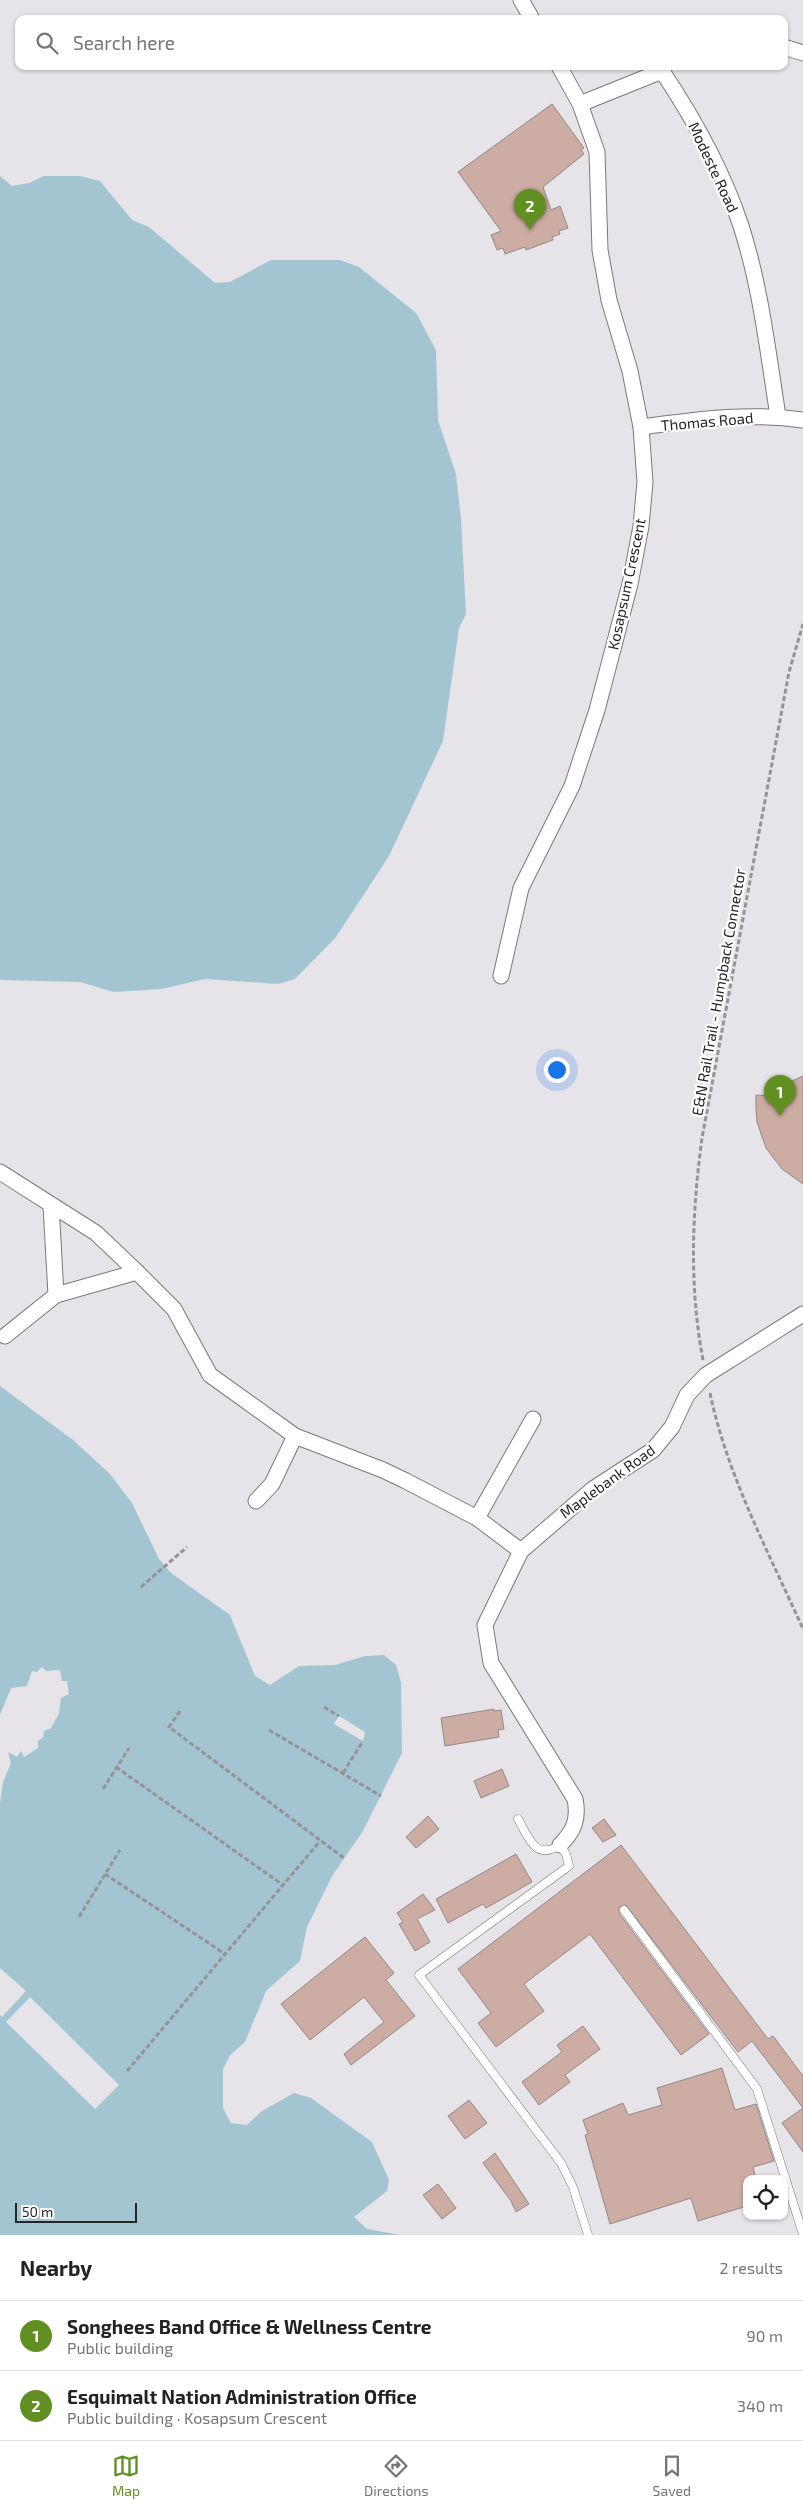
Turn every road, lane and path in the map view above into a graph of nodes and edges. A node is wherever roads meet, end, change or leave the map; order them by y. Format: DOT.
graph roads {
  1 [pos="522,0"];
  2 [pos="530,15"];
  3 [pos="788,48"];
  4 [pos="803,53"];
  5 [pos="561,70"];
  6 [pos="665,70"];
  7 [pos="668,70"];
  8 [pos="580,104"];
  9 [pos="778,416"];
  10 [pos="803,420"];
  11 [pos="641,427"];
  12 [pos="803,624"];
  13 [pos="501,976"];
  14 [pos="0,1172"];
  15 [pos="51,1205"];
  16 [pos="137,1272"];
  17 [pos="56,1295"];
  18 [pos="803,1314"];
  19 [pos="5,1336"];
  20 [pos="705,1367"];
  21 [pos="708,1384"];
  22 [pos="533,1419"];
  23 [pos="295,1436"];
  24 [pos="256,1501"];
  25 [pos="477,1518"];
  26 [pos="187,1547"];
  27 [pos="521,1551"];
  28 [pos="141,1587"];
  29 [pos="803,1630"];
  30 [pos="324,1707"];
  31 [pos="180,1711"];
  32 [pos="338,1716"];
  33 [pos="269,1730"];
  34 [pos="363,1741"];
  35 [pos="129,1748"];
  36 [pos="116,1768"];
  37 [pos="344,1774"];
  38 [pos="103,1789"];
  39 [pos="381,1796"];
  40 [pos="518,1819"];
  41 [pos="320,1841"];
  42 [pos="560,1845"];
  43 [pos="120,1850"];
  44 [pos="344,1858"];
  45 [pos="105,1874"];
  46 [pos="283,1885"];
  47 [pos="624,1910"];
  48 [pos="79,1917"];
  49 [pos="225,1954"];
  50 [pos="127,2071"];
  51 [pos="803,2234"];
  52 [pos="588,2235"];
  1 -- 2 [label="street"];
  3 -- 4 [label="street"];
  5 -- 8 [label="street, Kosapsum Crescent"];
  6 -- 8 [label="street, Modeste Road"];
  7 -- 9 [label="street, Modeste Road"];
  8 -- 11 [label="street, Kosapsum Crescent"];
  9 -- 10 [label="street, Thomas Road"];
  9 -- 11 [label="street, Thomas Road"];
  11 -- 13 [label="street, Kosapsum Crescent"];
  12 -- 20 [label="path, E&N Rail Trail - Humpback Connector"];
  14 -- 15 [label="street"];
  15 -- 16 [label="street"];
  15 -- 17 [label="street"];
  16 -- 17 [label="street"];
  16 -- 23 [label="street"];
  17 -- 19 [label="street"];
  18 -- 27 [label="street, Maplebank Road"];
  21 -- 29 [label="path"];
  22 -- 25 [label="street"];
  23 -- 24 [label="street"];
  23 -- 25 [label="street"];
  25 -- 27 [label="street"];
  26 -- 28 [label="path"];
  27 -- 42 [label="street, Maplebank Road"];
  30 -- 32 [label="path"];
  31 -- 41 [label="path"];
  33 -- 37 [label="path"];
  34 -- 37 [label="path"];
  35 -- 36 [label="path"];
  36 -- 38 [label="path"];
  36 -- 46 [label="path"];
  37 -- 39 [label="path"];
  40 -- 42 [label="lane"];
  41 -- 44 [label="path"];
  41 -- 46 [label="path"];
  42 -- 52 [label="lane"];
  43 -- 45 [label="path"];
  45 -- 48 [label="path"];
  45 -- 49 [label="path"];
  46 -- 49 [label="path"];
  47 -- 51 [label="lane"];
  49 -- 50 [label="path"];
}
